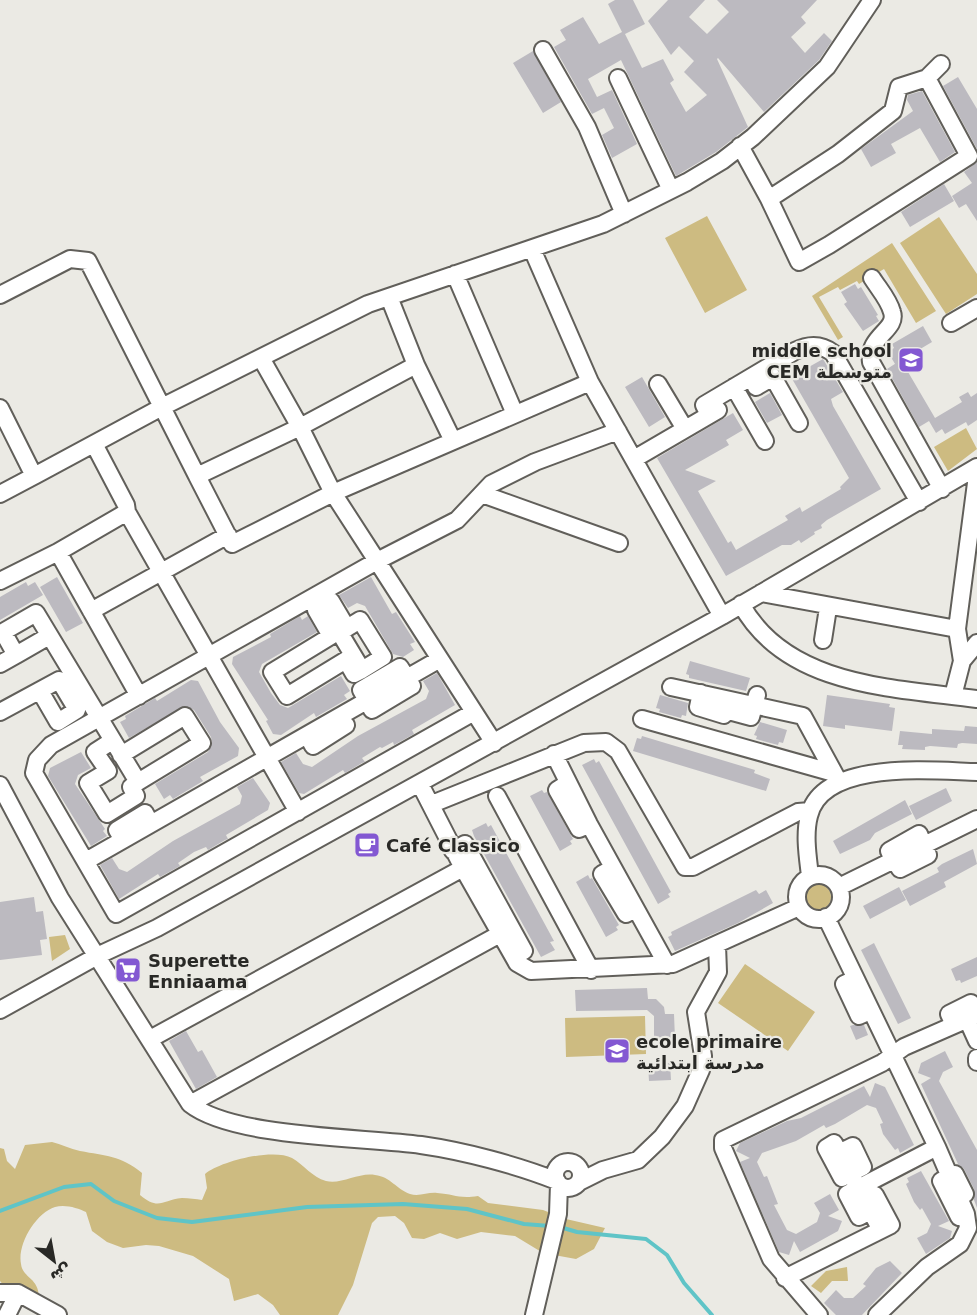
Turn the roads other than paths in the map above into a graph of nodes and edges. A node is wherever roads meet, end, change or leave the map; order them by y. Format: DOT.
graph roads {
  1 [pos="873,0"];
  2 [pos="543,50"];
  3 [pos="941,64"];
  4 [pos="618,78"];
  5 [pos="927,78"];
  6 [pos="740,146"];
  7 [pos="671,190"];
  8 [pos="769,199"];
  9 [pos="624,214"];
  10 [pos="532,249"];
  11 [pos="455,274"];
  12 [pos="872,278"];
  13 [pos="0,295"];
  14 [pos="389,297"];
  15 [pos="977,308"];
  16 [pos="951,323"];
  17 [pos="261,358"];
  18 [pos="416,365"];
  19 [pos="590,382"];
  20 [pos="658,384"];
  21 [pos="737,392"];
  22 [pos="162,407"];
  23 [pos="0,408"];
  24 [pos="514,414"];
  25 [pos="799,423"];
  26 [pos="300,427"];
  27 [pos="685,429"];
  28 [pos="618,431"];
  29 [pos="453,441"];
  30 [pos="765,441"];
  31 [pos="94,444"];
  32 [pos="634,459"];
  33 [pos="976,468"];
  34 [pos="34,476"];
  35 [pos="197,476"];
  36 [pos="942,489"];
  37 [pos="333,493"];
  38 [pos="0,494"];
  39 [pos="482,494"];
  40 [pos="919,502"];
  41 [pos="127,512"];
  42 [pos="228,535"];
  43 [pos="619,543"];
  44 [pos="58,552"];
  45 [pos="377,561"];
  46 [pos="162,574"];
  47 [pos="0,581"];
  48 [pos="761,593"];
  49 [pos="320,600"];
  50 [pos="741,604"];
  51 [pos="828,608"];
  52 [pos="91,611"];
  53 [pos="722,616"];
  54 [pos="957,629"];
  55 [pos="49,636"];
  56 [pos="824,640"];
  57 [pos="977,643"];
  58 [pos="16,655"];
  59 [pos="440,659"];
  60 [pos="210,661"];
  61 [pos="962,661"];
  62 [pos="0,664"];
  63 [pos="362,670"];
  64 [pos="671,687"];
  65 [pos="40,691"];
  66 [pos="139,696"];
  67 [pos="953,696"];
  68 [pos="977,699"];
  69 [pos="0,712"];
  70 [pos="474,712"];
  71 [pos="98,719"];
  72 [pos="642,719"];
  73 [pos="494,742"];
  74 [pos="117,748"];
  75 [pos="554,753"];
  76 [pos="267,758"];
  77 [pos="977,772"];
  78 [pos="836,777"];
  79 [pos="138,782"];
  80 [pos="420,784"];
  81 [pos="0,785"];
  82 [pos="497,796"];
  83 [pos="432,804"];
  84 [pos="810,811"];
  85 [pos="298,812"];
  86 [pos="977,819"];
  87 [pos="453,851"];
  88 [pos="86,861"];
  89 [pos="462,868"];
  90 [pos="810,876"];
  91 [pos="839,887"];
  92 [pos="799,908"];
  93 [pos="826,918"];
  94 [pos="500,934"];
  95 [pos="717,945"];
  96 [pos="99,955"];
  97 [pos="514,957"];
  98 [pos="667,965"];
  99 [pos="591,970"];
  100 [pos="0,1010"];
  101 [pos="969,1018"];
  102 [pos="150,1040"];
  103 [pos="977,1041"];
  104 [pos="891,1056"];
  105 [pos="190,1104"];
  106 [pos="937,1147"];
  107 [pos="839,1153"];
  108 [pos="567,1178"];
  109 [pos="949,1178"];
  110 [pos="861,1193"];
  111 [pos="966,1214"];
  112 [pos="877,1232"];
  113 [pos="817,1262"];
  114 [pos="785,1278"];
  115 [pos="0,1293"];
  116 [pos="18,1293"];
  117 [pos="7,1315"];
  118 [pos="58,1315"];
  119 [pos="534,1315"];
  120 [pos="819,1315"];
  121 [pos="877,1315"];
  1 -- 6 [label="street"];
  2 -- 9 [label="street"];
  3 -- 5 [label="street"];
  4 -- 7 [label="street"];
  5 -- 8 [label="street"];
  5 -- 8 [label="street"];
  6 -- 7 [label="street"];
  6 -- 8 [label="street"];
  7 -- 9 [label="street"];
  9 -- 10 [label="street"];
  10 -- 11 [label="street"];
  10 -- 19 [label="street"];
  11 -- 14 [label="street"];
  11 -- 24 [label="street"];
  12 -- 36 [label="street"];
  13 -- 22 [label="street"];
  14 -- 17 [label="street"];
  14 -- 18 [label="street"];
  15 -- 16 [label="street"];
  17 -- 22 [label="street"];
  17 -- 26 [label="street"];
  18 -- 26 [label="street"];
  18 -- 29 [label="street"];
  19 -- 24 [label="street"];
  19 -- 28 [label="street"];
  20 -- 27 [label="street"];
  21 -- 25 [label="street"];
  21 -- 27 [label="street"];
  21 -- 30 [label="street"];
  21 -- 40 [label="street"];
  22 -- 31 [label="street"];
  22 -- 35 [label="street"];
  23 -- 34 [label="street"];
  24 -- 29 [label="street"];
  26 -- 35 [label="street"];
  26 -- 37 [label="street"];
  27 -- 32 [label="street"];
  28 -- 32 [label="street"];
  28 -- 39 [label="street"];
  29 -- 37 [label="street"];
  31 -- 34 [label="street"];
  31 -- 41 [label="street"];
  32 -- 53 [label="street"];
  33 -- 36 [label="street"];
  33 -- 54 [label="street"];
  34 -- 38 [label="street"];
  35 -- 42 [label="street"];
  36 -- 40 [label="street"];
  37 -- 42 [label="street"];
  37 -- 45 [label="street"];
  39 -- 43 [label="street"];
  39 -- 45 [label="street"];
  40 -- 48 [label="street"];
  41 -- 44 [label="street"];
  41 -- 46 [label="street"];
  42 -- 46 [label="street"];
  44 -- 47 [label="street"];
  44 -- 52 [label="street"];
  45 -- 49 [label="street"];
  45 -- 59 [label="street"];
  46 -- 52 [label="street"];
  46 -- 60 [label="street"];
  48 -- 50 [label="street"];
  48 -- 51 [label="street"];
  49 -- 60 [label="street"];
  49 -- 63 [label="street"];
  49 -- 63 [label="street"];
  49 -- 63 [label="street"];
  50 -- 53 [label="street"];
  50 -- 67 [label="street"];
  51 -- 54 [label="street"];
  51 -- 56 [label="street"];
  52 -- 66 [label="street"];
  53 -- 73 [label="street"];
  54 -- 61 [label="street"];
  55 -- 58 [label="street"];
  55 -- 58 [label="street"];
  55 -- 71 [label="street"];
  57 -- 61 [label="street"];
  58 -- 62 [label="street"];
  59 -- 70 [label="street"];
  59 -- 76 [label="street"];
  60 -- 66 [label="street"];
  60 -- 76 [label="street"];
  61 -- 67 [label="street"];
  64 -- 78 [label="street"];
  65 -- 69 [label="street"];
  66 -- 71 [label="street"];
  67 -- 68 [label="street"];
  70 -- 73 [label="street"];
  70 -- 85 [label="street"];
  71 -- 74 [label="street"];
  71 -- 88 [label="street"];
  72 -- 78 [label="street"];
  73 -- 80 [label="street"];
  74 -- 79 [label="street"];
  74 -- 79 [label="street"];
  74 -- 79 [label="street"];
  75 -- 83 [label="street"];
  75 -- 84 [label="street"];
  75 -- 98 [label="street"];
  76 -- 85 [label="street"];
  76 -- 88 [label="street"];
  77 -- 78 [label="street"];
  78 -- 84 [label="street"];
  80 -- 83 [label="street"];
  80 -- 96 [label="street"];
  81 -- 96 [label="street"];
  82 -- 99 [label="street"];
  83 -- 87 [label="street"];
  84 -- 90 [label="street"];
  85 -- 88 [label="street"];
  86 -- 91 [label="street"];
  87 -- 89 [label="street"];
  87 -- 97 [label="street"];
  89 -- 94 [label="street"];
  89 -- 102 [label="street"];
  90 -- 91 [label="street"];
  90 -- 92 [label="street"];
  91 -- 93 [label="street"];
  92 -- 93 [label="street"];
  92 -- 95 [label="street"];
  93 -- 104 [label="street"];
  94 -- 97 [label="street"];
  94 -- 105 [label="street"];
  95 -- 98 [label="street"];
  95 -- 108 [label="street"];
  96 -- 100 [label="street"];
  96 -- 102 [label="street"];
  97 -- 99 [label="street"];
  98 -- 99 [label="street"];
  101 -- 103 [label="street"];
  101 -- 104 [label="street"];
  102 -- 105 [label="street"];
  104 -- 106 [label="street"];
  104 -- 114 [label="street"];
  105 -- 108 [label="street"];
  106 -- 109 [label="street"];
  106 -- 110 [label="street"];
  107 -- 110 [label="street"];
  108 -- 119 [label="street"];
  109 -- 111 [label="street"];
  109 -- 111 [label="street"];
  110 -- 112 [label="street"];
  111 -- 121 [label="street"];
  112 -- 113 [label="street"];
  112 -- 113 [label="street"];
  113 -- 114 [label="street"];
  114 -- 120 [label="street"];
  115 -- 116 [label="street"];
  116 -- 117 [label="street"];
  116 -- 118 [label="street"];
}
